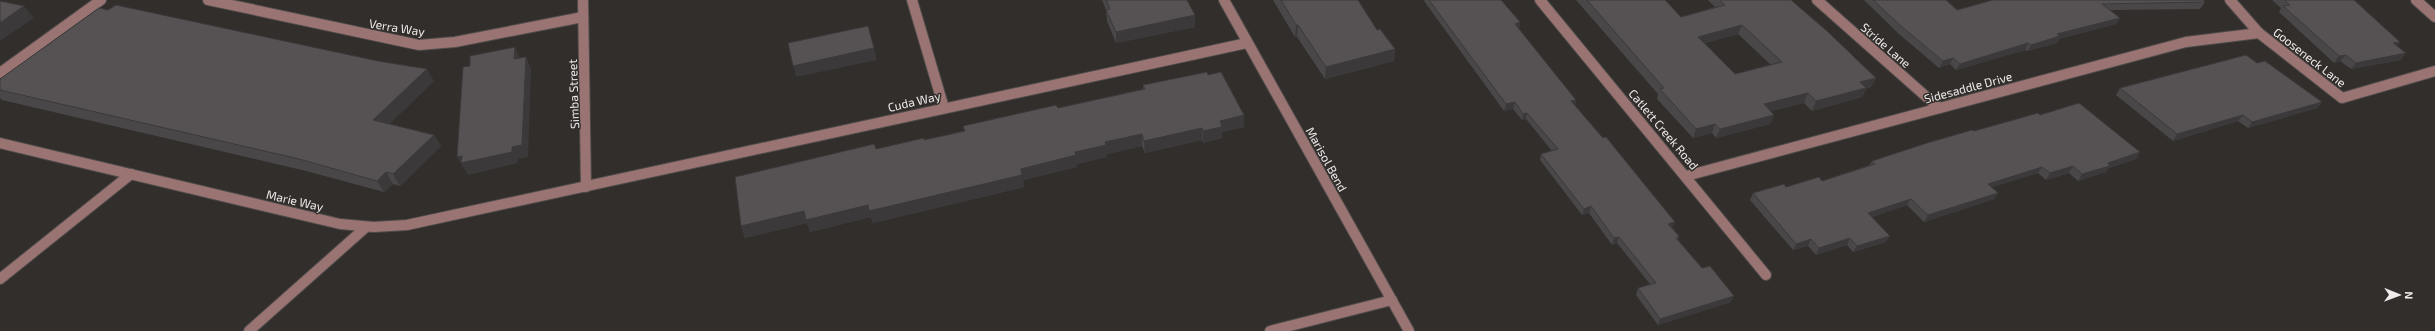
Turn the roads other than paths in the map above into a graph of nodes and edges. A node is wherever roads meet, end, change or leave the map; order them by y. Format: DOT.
graph roads {
  1 [pos="101,0"];
  2 [pos="208,0"];
  3 [pos="583,0"];
  4 [pos="912,0"];
  5 [pos="1224,0"];
  6 [pos="1540,0"];
  7 [pos="1817,0"];
  8 [pos="2230,0"];
  9 [pos="2416,0"];
  10 [pos="583,17"];
  11 [pos="2435,17"];
  12 [pos="2259,32"];
  13 [pos="1247,43"];
  14 [pos="2435,71"];
  15 [pos="0,73"];
  16 [pos="944,108"];
  17 [pos="1939,108"];
  18 [pos="0,143"];
  19 [pos="130,174"];
  20 [pos="1686,176"];
  21 [pos="586,187"];
  22 [pos="365,228"];
  23 [pos="1766,276"];
  24 [pos="0,279"];
  25 [pos="1392,300"];
  26 [pos="249,331"];
  27 [pos="1270,331"];
  28 [pos="1409,331"];
  1 -- 15 [label="street"];
  2 -- 10 [label="street, Verra Way"];
  3 -- 10 [label="street, Simba Street"];
  4 -- 16 [label="street"];
  5 -- 13 [label="street, Marisol Bend"];
  6 -- 20 [label="street, Catlett Creek Road"];
  7 -- 17 [label="street, Stride Lane"];
  8 -- 12 [label="street, Gooseneck Lane"];
  9 -- 11 [label="street"];
  10 -- 21 [label="street, Simba Street"];
  12 -- 14 [label="street, Gooseneck Lane"];
  12 -- 17 [label="street, Sidesaddle Drive"];
  13 -- 16 [label="street, Cuda Way"];
  13 -- 25 [label="street, Marisol Bend"];
  16 -- 21 [label="street, Cuda Way"];
  17 -- 20 [label="street, Sidesaddle Drive"];
  18 -- 19 [label="street, Marie Way"];
  19 -- 22 [label="street, Marie Way"];
  19 -- 24 [label="street"];
  20 -- 23 [label="street, Catlett Creek Road"];
  21 -- 22 [label="street, Marie Way"];
  22 -- 26 [label="street"];
  25 -- 27 [label="street"];
  25 -- 28 [label="street, Marisol Bend"];
}
